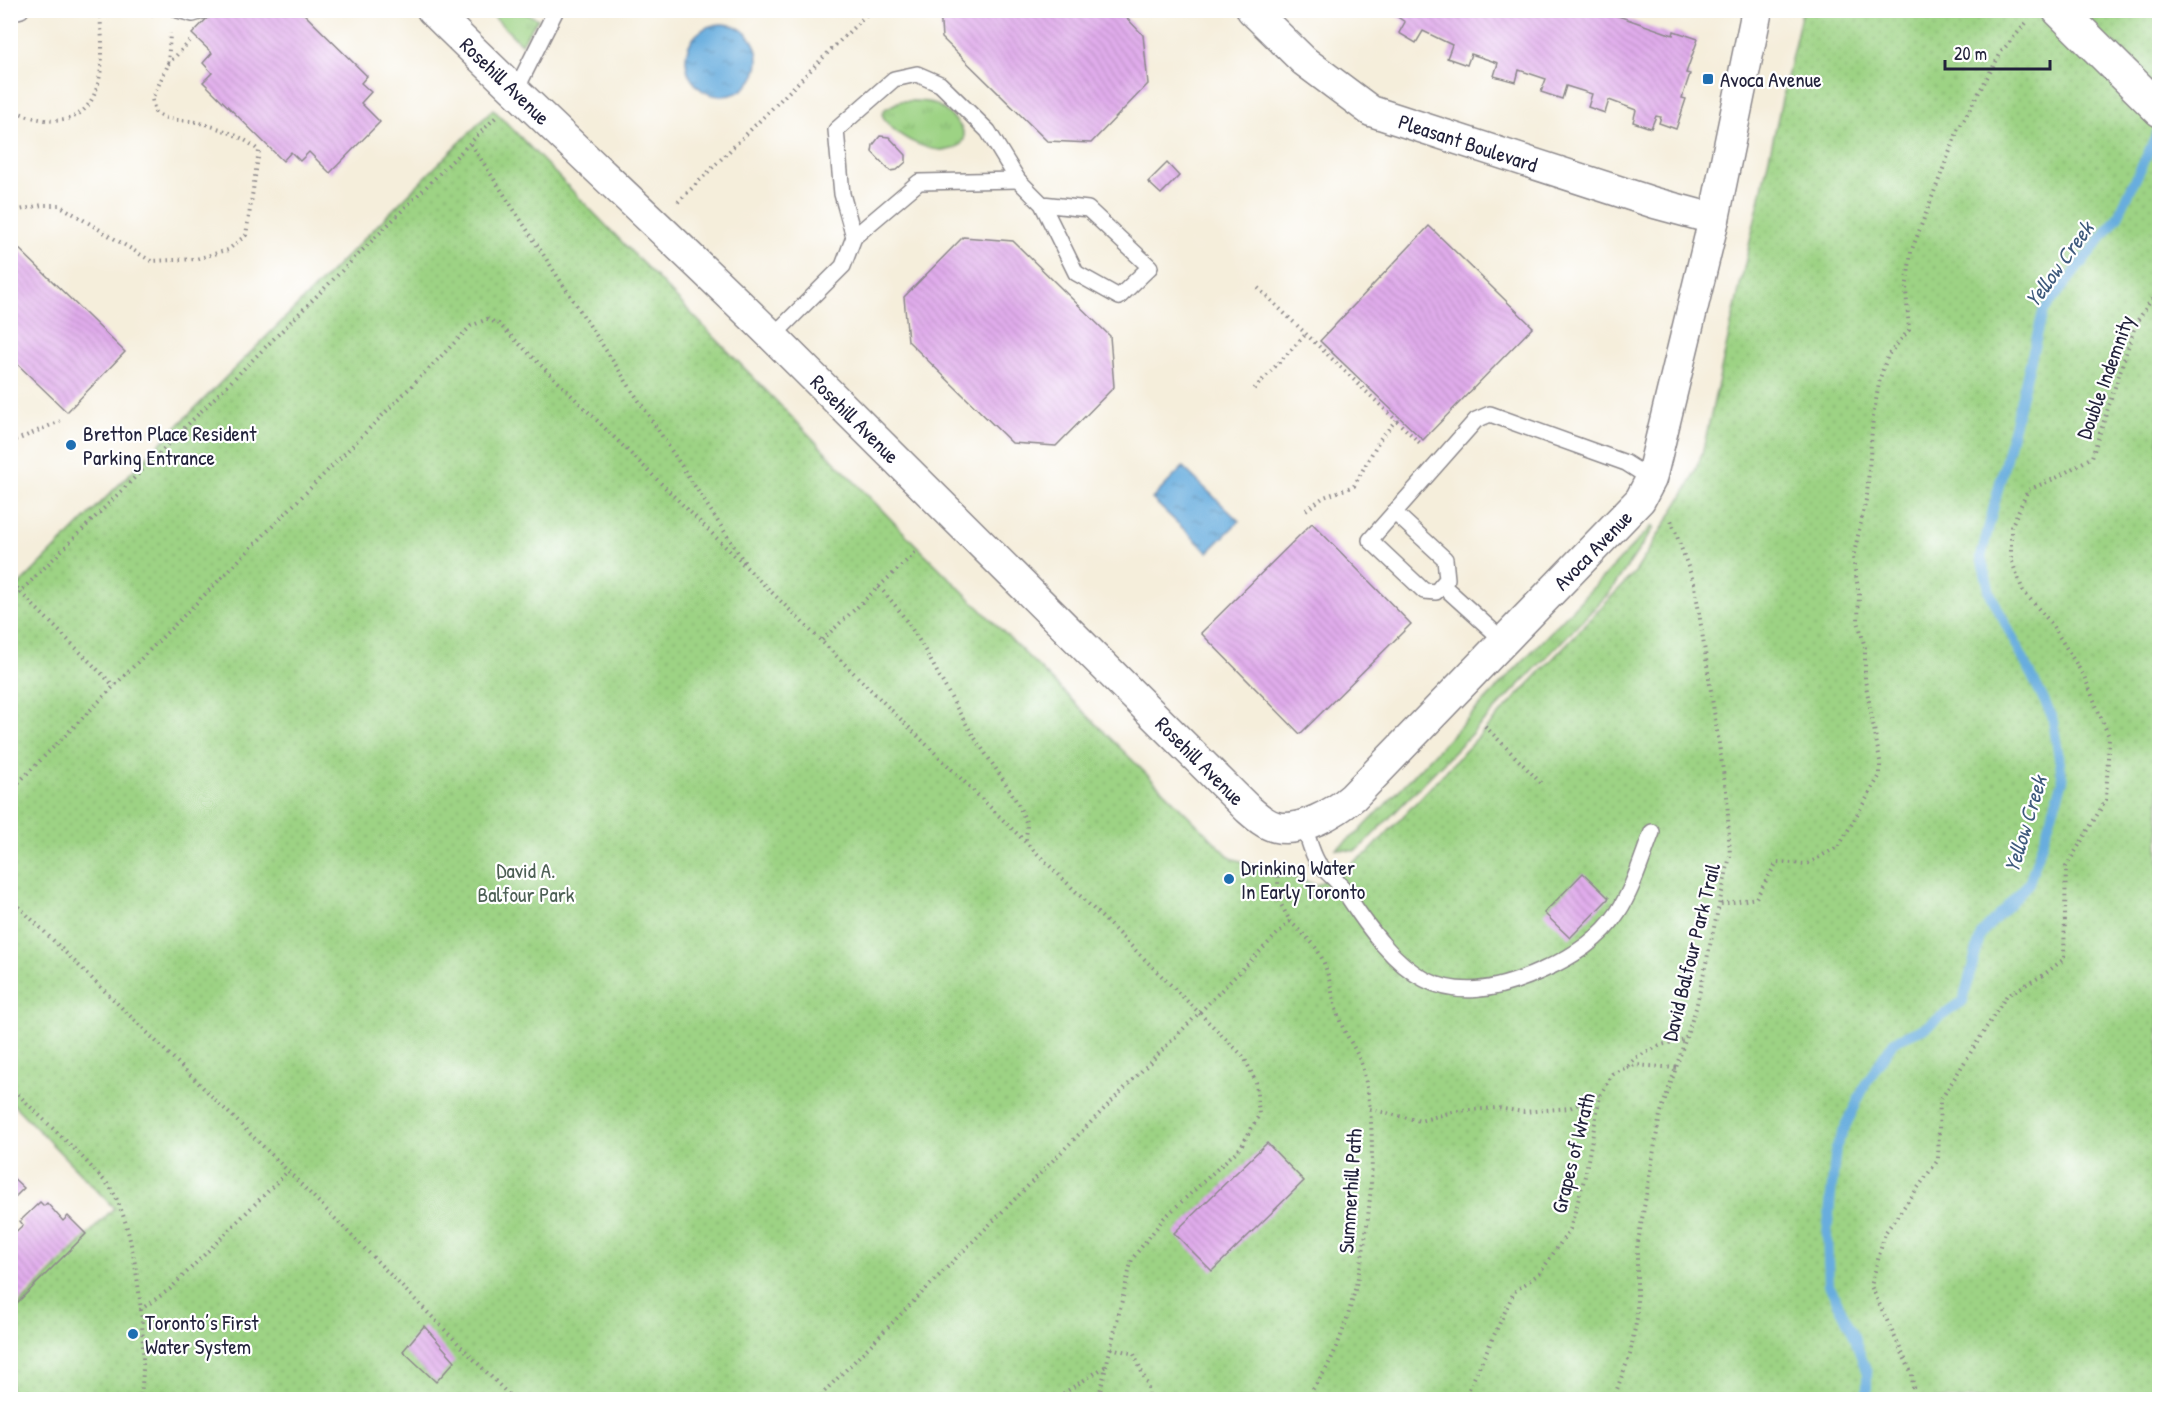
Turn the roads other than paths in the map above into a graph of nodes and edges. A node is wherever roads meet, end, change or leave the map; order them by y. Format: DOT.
graph roads {
  1 [pos="21,10"];
  2 [pos="206,10"];
  3 [pos="432,10"];
  4 [pos="556,10"];
  5 [pos="1252,10"];
  6 [pos="1757,10"];
  7 [pos="10,13"];
  8 [pos="2044,14"];
  9 [pos="174,17"];
  10 [pos="514,92"];
  11 [pos="2160,110"];
  12 [pos="1018,180"];
  13 [pos="1042,204"];
  14 [pos="1714,219"];
  15 [pos="854,237"];
  16 [pos="772,336"];
  17 [pos="1651,478"];
  18 [pos="1394,512"];
  19 [pos="1442,585"];
  20 [pos="1505,642"];
  21 [pos="1290,826"];
  22 [pos="1652,832"];
  1 -- 7 [label="lane"];
  2 -- 9 [label="lane"];
  3 -- 10 [label="street, Rosehill Avenue"];
  4 -- 10 [label="lane"];
  5 -- 14 [label="street, Pleasant Boulevard"];
  6 -- 14 [label="street, Avoca Avenue"];
  8 -- 11 [label="main road"];
  10 -- 16 [label="street, Rosehill Avenue"];
  12 -- 13 [label="lane"];
  12 -- 15 [label="lane"];
  12 -- 15 [label="lane"];
  13 -- 13 [label="lane"];
  14 -- 17 [label="street, Avoca Avenue"];
  15 -- 16 [label="lane"];
  16 -- 21 [label="street, Rosehill Avenue"];
  17 -- 18 [label="lane"];
  17 -- 20 [label="street, Avoca Avenue"];
  18 -- 19 [label="lane"];
  18 -- 19 [label="lane"];
  19 -- 20 [label="lane"];
  20 -- 21 [label="street, Avoca Avenue"];
  21 -- 22 [label="lane"];
}
